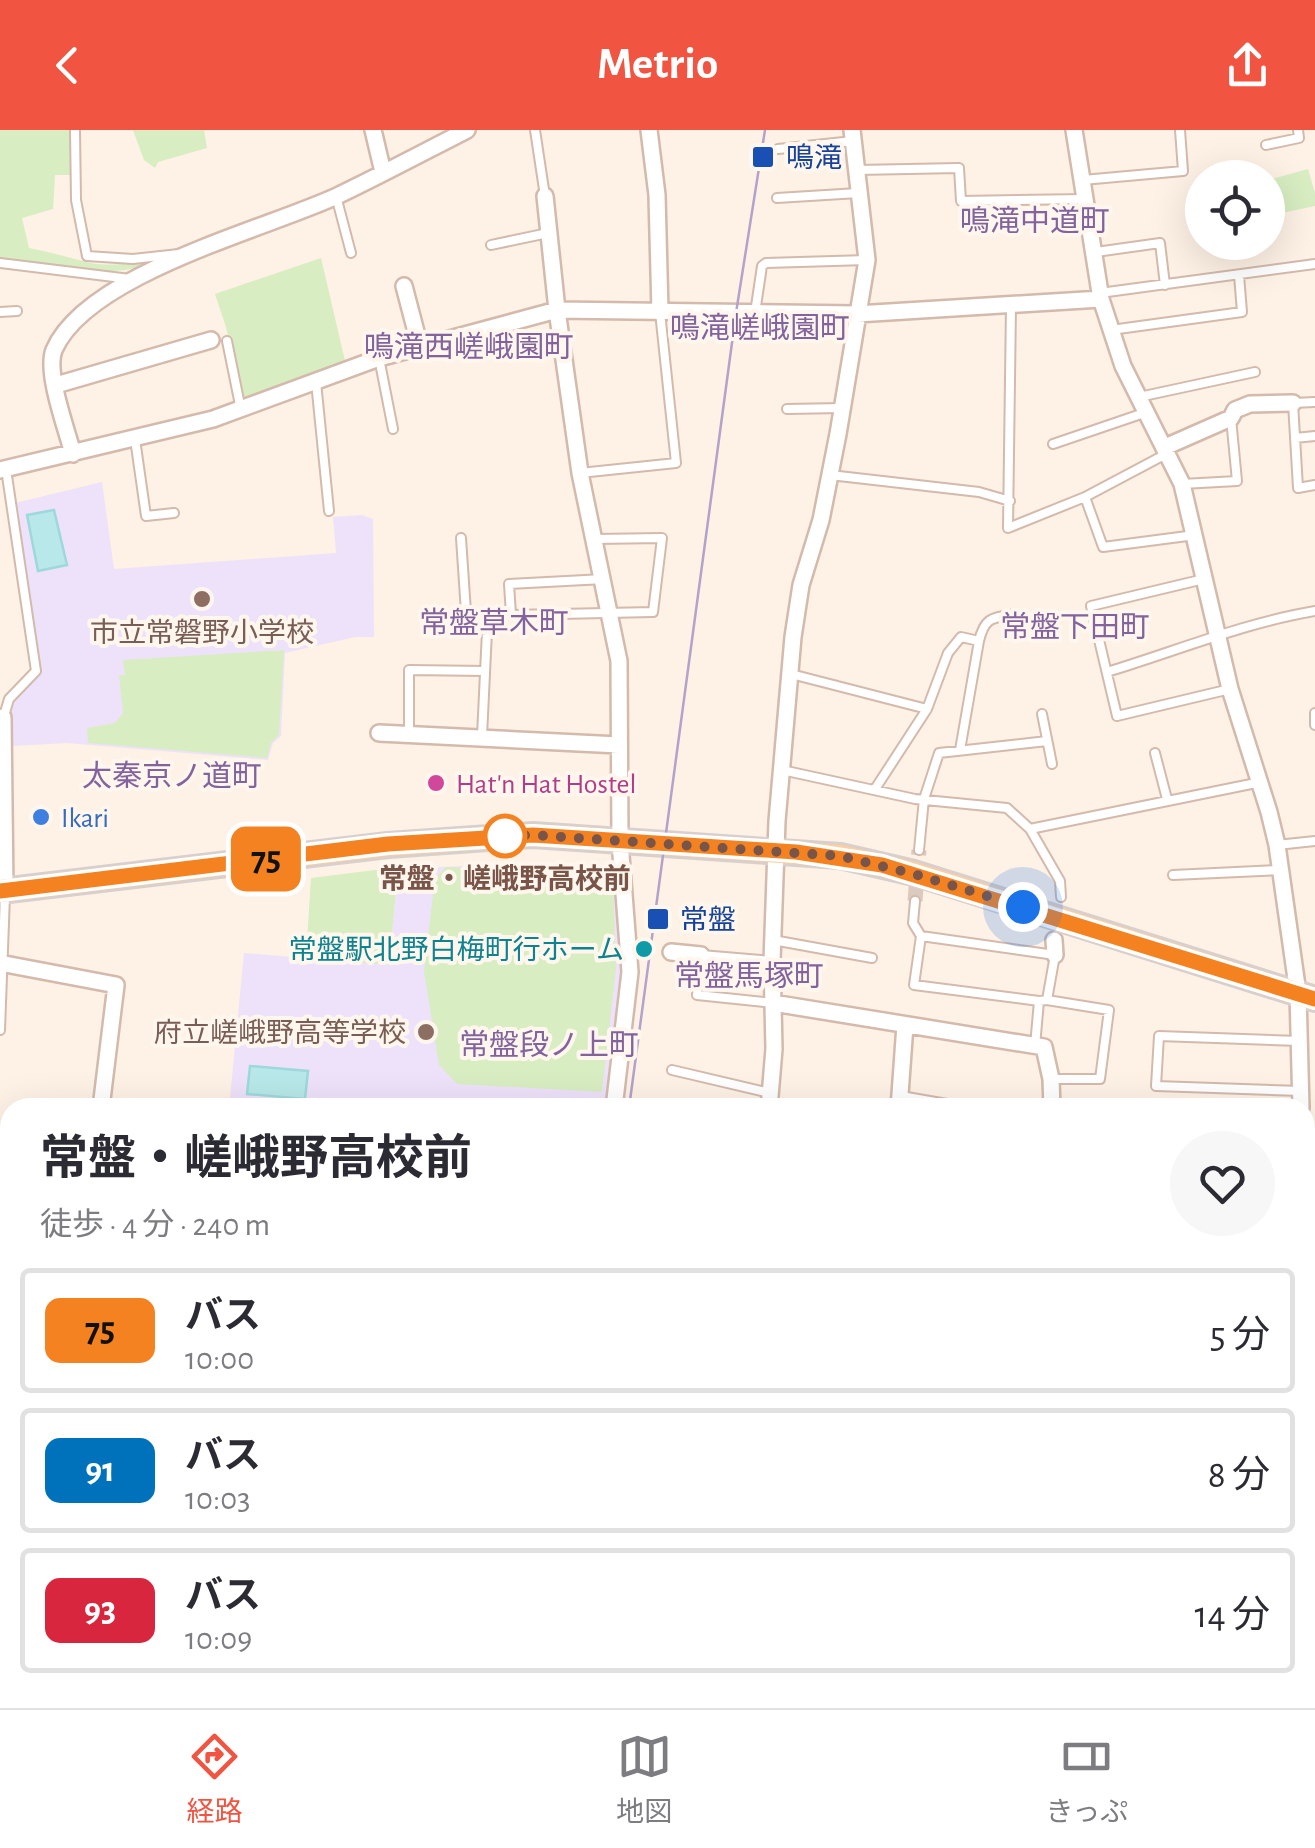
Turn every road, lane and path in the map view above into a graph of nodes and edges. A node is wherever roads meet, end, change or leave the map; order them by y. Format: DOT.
graph roads {
  1 [pos="74,130"];
  2 [pos="373,130"];
  3 [pos="467,130"];
  4 [pos="535,130"];
  5 [pos="649,130"];
  6 [pos="1074,130"];
  7 [pos="1180,130"];
  8 [pos="1298,130"];
  9 [pos="852,136"];
  10 [pos="1266,145"];
  11 [pos="778,149"];
  12 [pos="857,170"];
  13 [pos="383,172"];
  14 [pos="1083,180"];
  15 [pos="860,192"];
  16 [pos="336,196"];
  17 [pos="546,196"];
  18 [pos="777,198"];
  19 [pos="1086,199"];
  20 [pos="548,234"];
  21 [pos="491,245"];
  22 [pos="1096,252"];
  23 [pos="351,253"];
  24 [pos="189,256"];
  25 [pos="867,260"];
  26 [pos="0,264"];
  27 [pos="1315,264"];
  28 [pos="1238,275"];
  29 [pos="134,280"];
  30 [pos="1165,285"];
  31 [pos="404,286"];
  32 [pos="1100,296"];
  33 [pos="1011,305"];
  34 [pos="556,310"];
  35 [pos="0,312"];
  36 [pos="17,312"];
  37 [pos="660,312"];
  38 [pos="755,313"];
  39 [pos="857,314"];
  40 [pos="1111,330"];
  41 [pos="218,340"];
  42 [pos="420,347"];
  43 [pos="379,358"];
  44 [pos="1255,372"];
  45 [pos="316,382"];
  46 [pos="56,384"];
  47 [pos="1315,402"];
  48 [pos="1292,404"];
  49 [pos="1143,405"];
  50 [pos="842,408"];
  51 [pos="787,409"];
  52 [pos="240,410"];
  53 [pos="1231,418"];
  54 [pos="394,429"];
  55 [pos="1315,436"];
  56 [pos="135,438"];
  57 [pos="1295,438"];
  58 [pos="1053,444"];
  59 [pos="1166,450"];
  60 [pos="73,454"];
  61 [pos="3,469"];
  62 [pos="580,473"];
  63 [pos="830,475"];
  64 [pos="1182,484"];
  65 [pos="1315,485"];
  66 [pos="1085,497"];
  67 [pos="1010,501"];
  68 [pos="329,511"];
  69 [pos="174,512"];
  70 [pos="1195,536"];
  71 [pos="461,538"];
  72 [pos="595,539"];
  73 [pos="604,579"];
  74 [pos="1205,579"];
  75 [pos="610,610"];
  76 [pos="1315,611"];
  77 [pos="1016,614"];
  78 [pos="1219,638"];
  79 [pos="979,641"];
  80 [pos="485,671"];
  81 [pos="1108,672"];
  82 [pos="790,674"];
  83 [pos="1230,689"];
  84 [pos="927,709"];
  85 [pos="1042,714"];
  86 [pos="1315,714"];
  87 [pos="2,717"];
  88 [pos="1315,724"];
  89 [pos="379,733"];
  90 [pos="410,734"];
  91 [pos="482,736"];
  92 [pos="1047,741"];
  93 [pos="619,746"];
  94 [pos="960,750"];
  95 [pos="1155,753"];
  96 [pos="1052,764"];
  97 [pos="782,770"];
  98 [pos="1261,782"];
  99 [pos="874,790"];
  100 [pos="924,799"];
  101 [pos="1167,799"];
  102 [pos="1030,829"];
  103 [pos="1315,841"];
  104 [pos="620,842"];
  105 [pos="1277,845"];
  106 [pos="920,850"];
  107 [pos="777,852"];
  108 [pos="1280,870"];
  109 [pos="1173,876"];
  110 [pos="2,891"];
  111 [pos="1061,897"];
  112 [pos="915,902"];
  113 [pos="921,936"];
  114 [pos="772,940"];
  115 [pos="671,952"];
  116 [pos="701,955"];
  117 [pos="872,958"];
  118 [pos="772,961"];
  119 [pos="4,964"];
  120 [pos="1306,996"];
  121 [pos="1043,1001"];
  122 [pos="773,1003"];
  123 [pos="905,1025"];
  124 [pos="0,1030"];
  125 [pos="1300,1041"];
  126 [pos="1036,1046"];
  127 [pos="672,1070"];
  128 [pos="1052,1079"];
  129 [pos="102,1098"];
  130 [pos="615,1098"];
  131 [pos="763,1098"];
  132 [pos="770,1098"];
  133 [pos="899,1098"];
  134 [pos="1052,1098"];
  135 [pos="1289,1098"];
  136 [pos="1300,1098"];
  1 -- 24 [label="lane"];
  2 -- 13 [label="street"];
  3 -- 13 [label="street"];
  4 -- 17 [label="lane"];
  5 -- 37 [label="street"];
  6 -- 14 [label="street"];
  7 -- 14 [label="lane"];
  8 -- 10 [label="lane"];
  9 -- 11 [label="lane"];
  9 -- 12 [label="street"];
  12 -- 15 [label="street"];
  12 -- 19 [label="lane"];
  13 -- 16 [label="street"];
  14 -- 19 [label="street"];
  15 -- 18 [label="lane"];
  15 -- 25 [label="street"];
  16 -- 23 [label="lane"];
  16 -- 24 [label="street"];
  17 -- 20 [label="street"];
  19 -- 22 [label="street"];
  20 -- 21 [label="lane"];
  20 -- 34 [label="street"];
  22 -- 30 [label="lane"];
  22 -- 32 [label="street"];
  24 -- 29 [label="street"];
  25 -- 38 [label="lane"];
  25 -- 39 [label="street"];
  26 -- 29 [label="lane"];
  27 -- 28 [label="lane"];
  28 -- 30 [label="lane"];
  28 -- 40 [label="lane"];
  29 -- 46 [label="street"];
  30 -- 32 [label="lane"];
  31 -- 42 [label="street"];
  32 -- 33 [label="street"];
  32 -- 40 [label="street"];
  33 -- 39 [label="street"];
  33 -- 67 [label="lane"];
  34 -- 37 [label="street"];
  34 -- 42 [label="street"];
  34 -- 62 [label="street"];
  35 -- 36 [label="lane"];
  37 -- 38 [label="street"];
  37 -- 62 [label="lane"];
  38 -- 39 [label="street"];
  39 -- 50 [label="street"];
  40 -- 49 [label="street"];
  41 -- 46 [label="street"];
  41 -- 52 [label="lane"];
  42 -- 43 [label="street"];
  43 -- 45 [label="street"];
  43 -- 54 [label="lane"];
  44 -- 49 [label="lane"];
  45 -- 52 [label="street"];
  45 -- 68 [label="lane"];
  46 -- 60 [label="street"];
  47 -- 48 [label="lane"];
  48 -- 53 [label="street"];
  48 -- 57 [label="lane"];
  49 -- 58 [label="lane"];
  49 -- 59 [label="street"];
  50 -- 51 [label="lane"];
  50 -- 63 [label="street"];
  52 -- 56 [label="street"];
  53 -- 59 [label="street"];
  53 -- 64 [label="lane"];
  55 -- 57 [label="lane"];
  56 -- 60 [label="street"];
  56 -- 69 [label="lane"];
  57 -- 65 [label="lane"];
  59 -- 64 [label="street"];
  59 -- 66 [label="lane"];
  60 -- 61 [label="street"];
  61 -- 87 [label="lane"];
  62 -- 72 [label="street"];
  63 -- 67 [label="lane"];
  63 -- 82 [label="street"];
  64 -- 70 [label="street"];
  66 -- 67 [label="lane"];
  66 -- 70 [label="lane"];
  70 -- 74 [label="street"];
  71 -- 80 [label="lane"];
  72 -- 73 [label="street"];
  72 -- 75 [label="lane"];
  73 -- 75 [label="street"];
  73 -- 75 [label="lane"];
  74 -- 78 [label="street"];
  74 -- 81 [label="lane"];
  75 -- 93 [label="street"];
  76 -- 78 [label="lane"];
  77 -- 79 [label="lane"];
  78 -- 81 [label="lane"];
  78 -- 83 [label="street"];
  79 -- 84 [label="lane"];
  79 -- 94 [label="lane"];
  80 -- 90 [label="lane"];
  80 -- 91 [label="lane"];
  81 -- 83 [label="lane"];
  82 -- 84 [label="lane"];
  82 -- 97 [label="street"];
  83 -- 98 [label="street"];
  84 -- 99 [label="lane"];
  85 -- 92 [label="lane"];
  86 -- 88 [label="lane"];
  87 -- 110 [label="street"];
  89 -- 90 [label="street"];
  90 -- 91 [label="street"];
  91 -- 93 [label="street"];
  92 -- 94 [label="lane"];
  92 -- 96 [label="lane"];
  93 -- 104 [label="street"];
  94 -- 100 [label="lane"];
  95 -- 101 [label="lane"];
  97 -- 99 [label="lane"];
  97 -- 107 [label="street"];
  98 -- 101 [label="lane"];
  98 -- 105 [label="street"];
  99 -- 100 [label="lane"];
  100 -- 102 [label="lane"];
  100 -- 106 [label="lane"];
  101 -- 102 [label="lane"];
  102 -- 111 [label="lane"];
  103 -- 105 [label="lane"];
  104 -- 107 [label="main road"];
  104 -- 110 [label="main road"];
  104 -- 130 [label="street"];
  105 -- 108 [label="street"];
  107 -- 114 [label="street"];
  107 -- 120 [label="main road"];
  108 -- 109 [label="lane"];
  108 -- 120 [label="street"];
  110 -- 119 [label="lane"];
  112 -- 113 [label="lane"];
  113 -- 121 [label="lane"];
  113 -- 121 [label="lane"];
  114 -- 117 [label="lane"];
  114 -- 118 [label="street"];
  115 -- 116 [label="street"];
  116 -- 118 [label="lane"];
  116 -- 122 [label="lane"];
  118 -- 122 [label="street"];
  119 -- 124 [label="lane"];
  119 -- 129 [label="street"];
  120 -- 125 [label="street"];
  121 -- 126 [label="lane"];
  121 -- 128 [label="lane"];
  122 -- 123 [label="street"];
  122 -- 132 [label="street"];
  123 -- 126 [label="street"];
  123 -- 133 [label="street"];
  125 -- 135 [label="lane"];
  125 -- 136 [label="street"];
  126 -- 128 [label="street"];
  127 -- 131 [label="lane"];
  128 -- 134 [label="street"];
}
